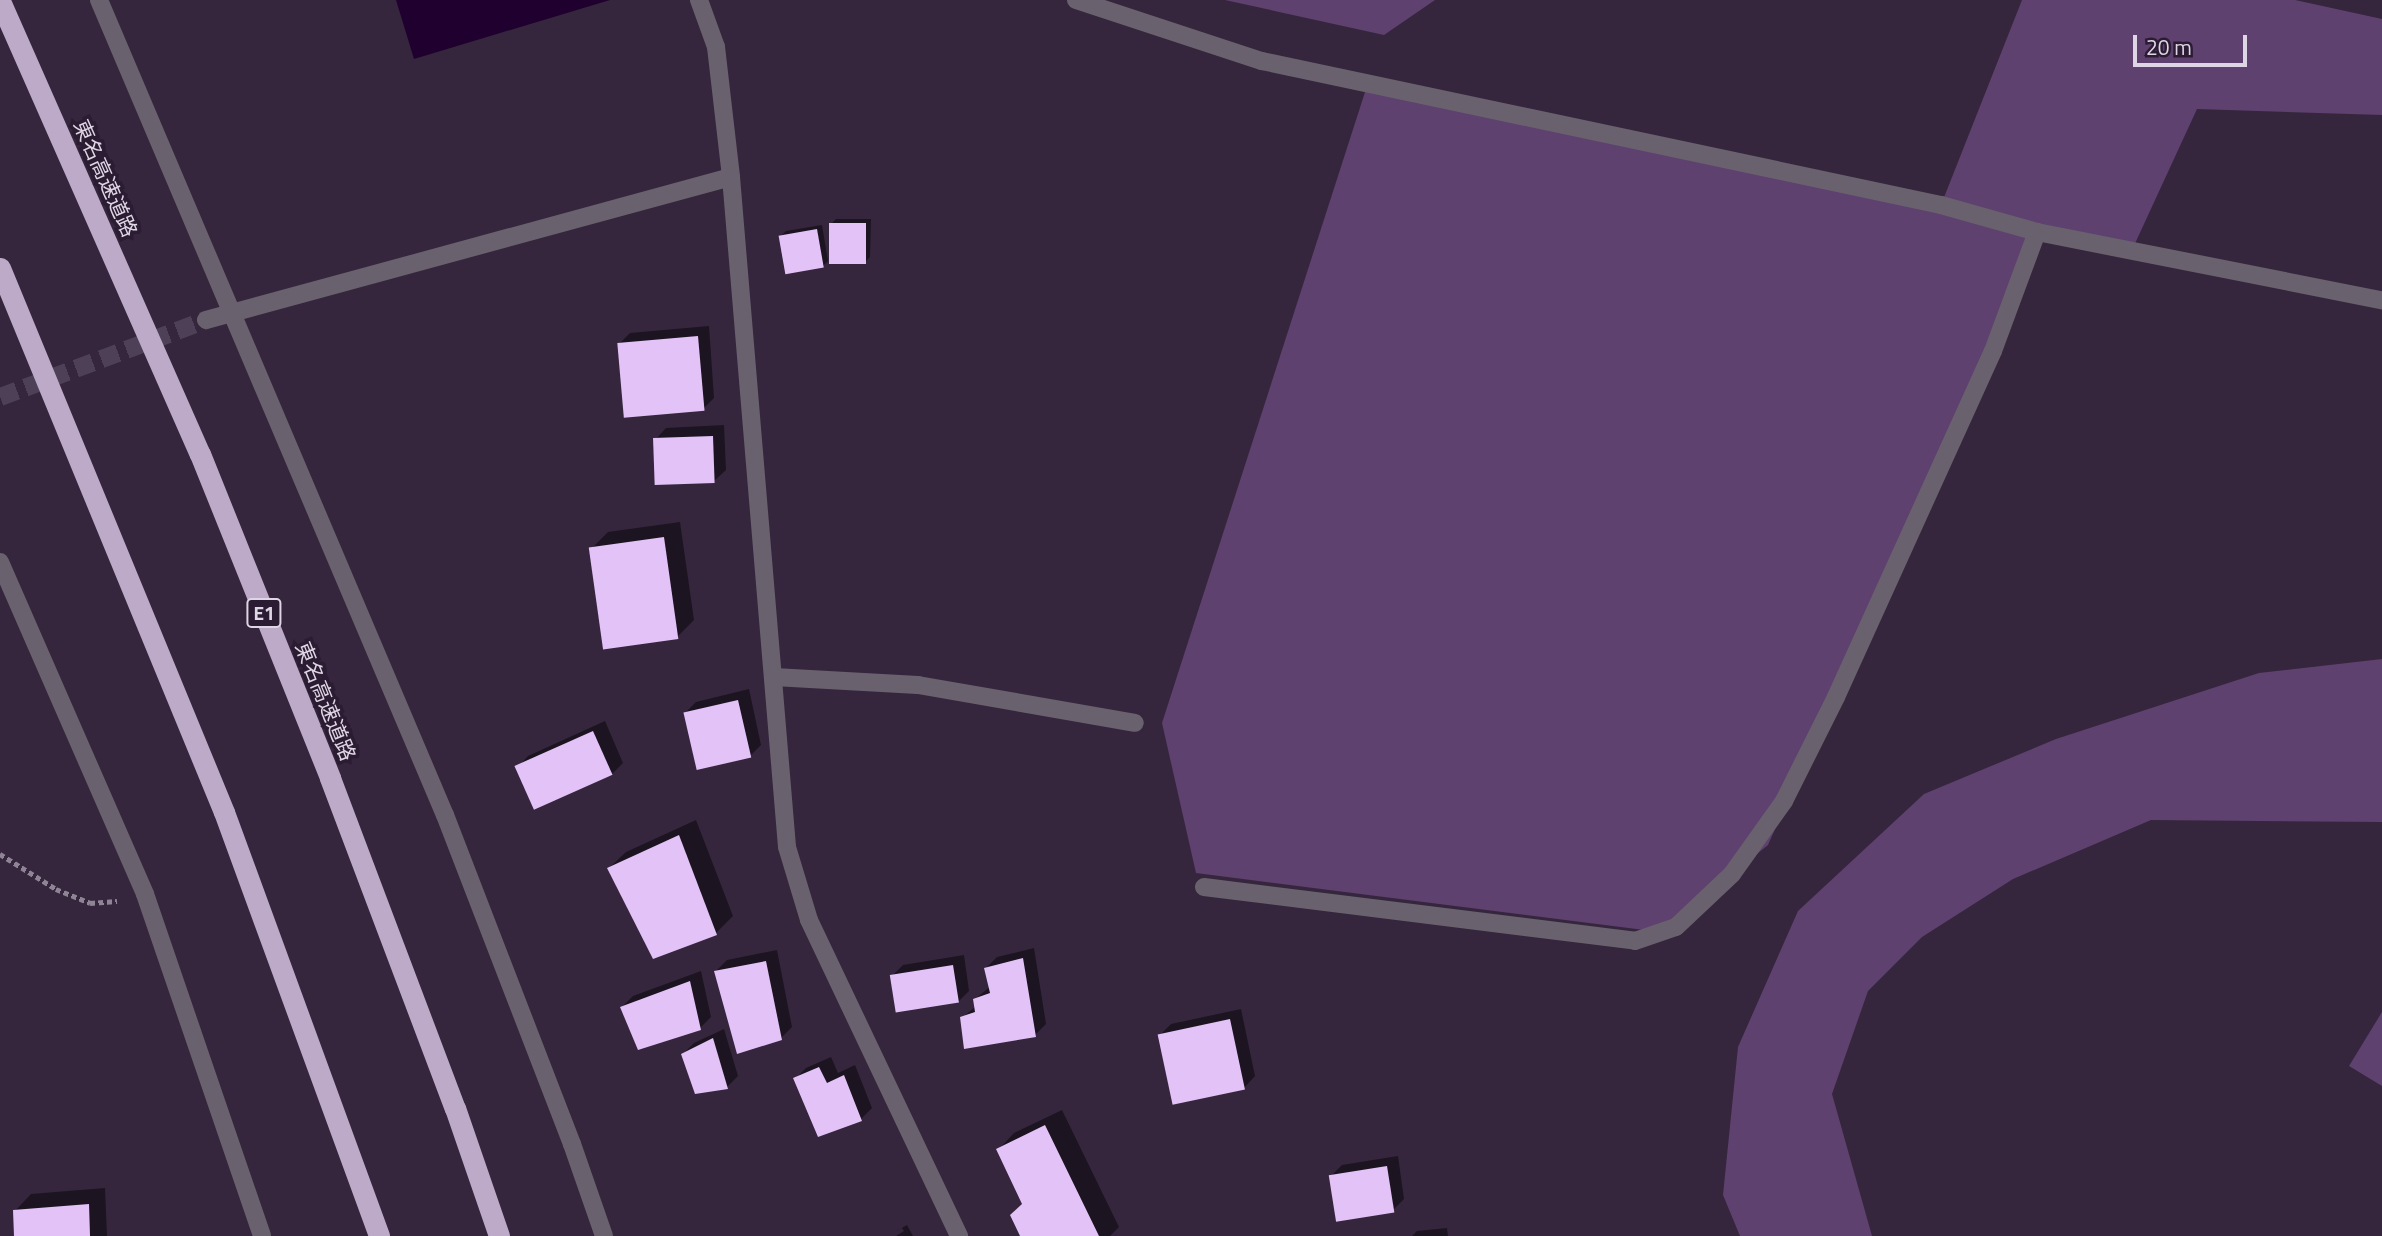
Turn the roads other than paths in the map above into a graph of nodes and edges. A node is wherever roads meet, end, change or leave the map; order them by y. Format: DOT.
graph roads {
  1 [pos="99,0"];
  2 [pos="699,0"];
  3 [pos="1076,0"];
  4 [pos="0,1"];
  5 [pos="732,177"];
  6 [pos="2037,232"];
  7 [pos="0,268"];
  8 [pos="2382,300"];
  9 [pos="234,312"];
  10 [pos="206,320"];
  11 [pos="0,562"];
  12 [pos="774,677"];
  13 [pos="1135,723"];
  14 [pos="1204,887"];
  15 [pos="262,1236"];
  16 [pos="379,1236"];
  17 [pos="499,1236"];
  18 [pos="604,1236"];
  19 [pos="959,1236"];
  1 -- 9 [label="street"];
  2 -- 5 [label="street"];
  3 -- 6 [label="street"];
  4 -- 17 [label="highway, 東名高速道路 / E1"];
  5 -- 9 [label="street"];
  5 -- 12 [label="street"];
  6 -- 8 [label="street"];
  6 -- 14 [label="street"];
  7 -- 16 [label="highway"];
  9 -- 10 [label="street"];
  9 -- 18 [label="street"];
  11 -- 15 [label="street"];
  12 -- 13 [label="street"];
  12 -- 19 [label="street"];
}
